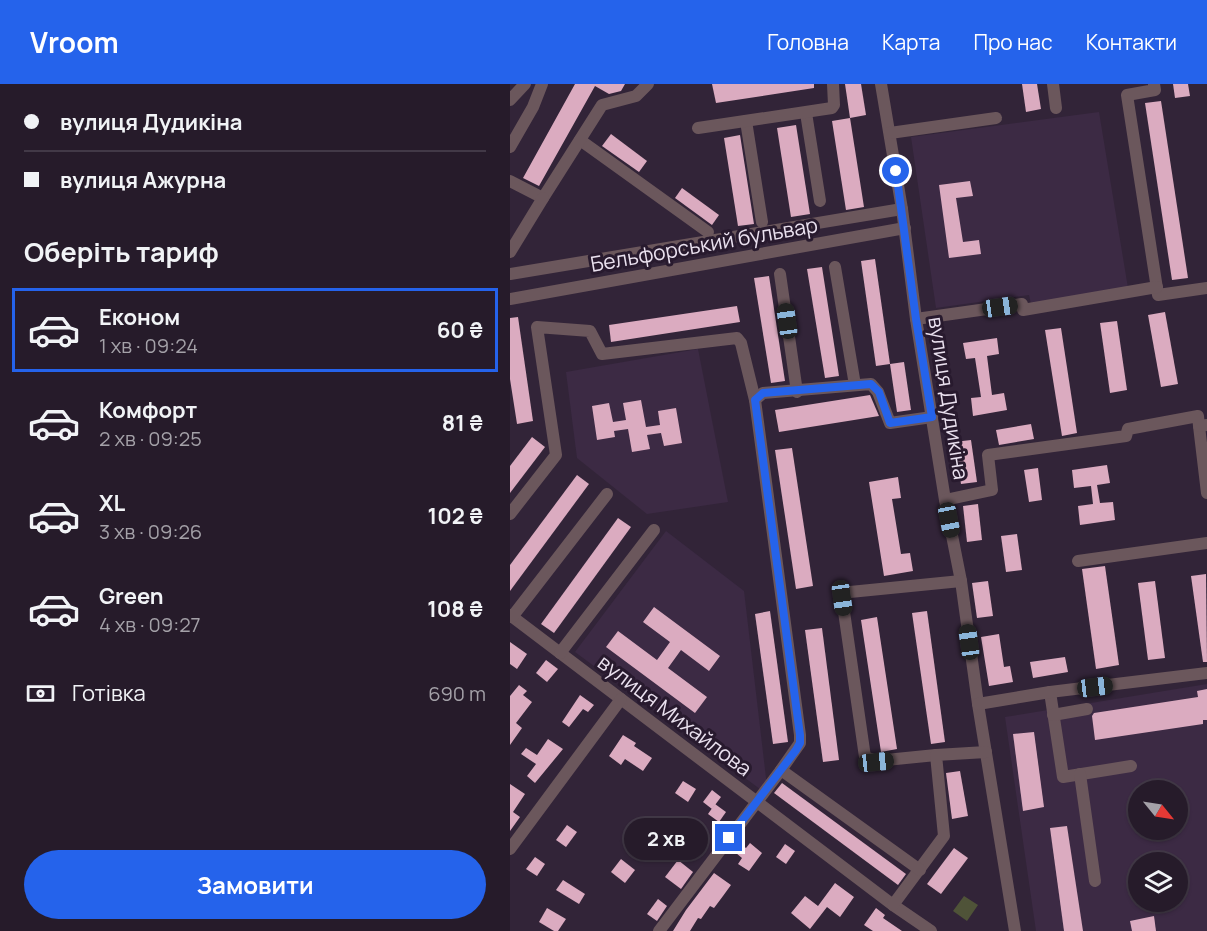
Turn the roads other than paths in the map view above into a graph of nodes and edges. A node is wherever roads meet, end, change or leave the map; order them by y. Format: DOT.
graph roads {
  1 [pos="525,84"];
  2 [pos="542,84"];
  3 [pos="648,84"];
  4 [pos="832,84"];
  5 [pos="881,84"];
  6 [pos="1053,84"];
  7 [pos="1154,84"];
  8 [pos="510,100"];
  9 [pos="1056,108"];
  10 [pos="806,113"];
  11 [pos="996,118"];
  12 [pos="746,122"];
  13 [pos="698,128"];
  14 [pos="890,133"];
  15 [pos="580,140"];
  16 [pos="510,147"];
  17 [pos="510,181"];
  18 [pos="543,198"];
  19 [pos="820,201"];
  20 [pos="902,209"];
  21 [pos="762,222"];
  22 [pos="905,228"];
  23 [pos="708,232"];
  24 [pos="510,252"];
  25 [pos="835,267"];
  26 [pos="510,274"];
  27 [pos="780,274"];
  28 [pos="1157,287"];
  29 [pos="1207,288"];
  30 [pos="510,299"];
  31 [pos="916,319"];
  32 [pos="855,386"];
  33 [pos="797,392"];
  34 [pos="755,400"];
  35 [pos="932,417"];
  36 [pos="1203,426"];
  37 [pos="1207,493"];
  38 [pos="607,494"];
  39 [pos="945,500"];
  40 [pos="510,513"];
  41 [pos="654,530"];
  42 [pos="1207,543"];
  43 [pos="1078,561"];
  44 [pos="961,580"];
  45 [pos="511,616"];
  46 [pos="560,653"];
  47 [pos="1207,673"];
  48 [pos="1050,692"];
  49 [pos="621,699"];
  50 [pos="978,704"];
  51 [pos="1087,710"];
  52 [pos="1053,715"];
  53 [pos="986,752"];
  54 [pos="936,755"];
  55 [pos="1131,766"];
  56 [pos="781,770"];
  57 [pos="1080,774"];
  58 [pos="757,801"];
  59 [pos="510,849"];
  60 [pos="920,870"];
  61 [pos="1095,881"];
  62 [pos="893,905"];
  63 [pos="659,931"];
  64 [pos="931,931"];
  65 [pos="1015,931"];
  1 -- 8 [label="street"];
  2 -- 16 [label="street"];
  3 -- 15 [label="street"];
  4 -- 10 [label="street"];
  5 -- 14 [label="street, вулиця Дудикіна"];
  6 -- 9 [label="street"];
  7 -- 28 [label="street"];
  10 -- 12 [label="street"];
  10 -- 19 [label="street"];
  11 -- 14 [label="street"];
  12 -- 13 [label="street"];
  12 -- 21 [label="street"];
  14 -- 20 [label="street, вулиця Дудикіна"];
  15 -- 18 [label="street"];
  15 -- 23 [label="street"];
  17 -- 18 [label="street"];
  18 -- 24 [label="street"];
  20 -- 22 [label="street, вулиця Дудикіна"];
  20 -- 26 [label="street, Бельфорський бульвар"];
  22 -- 30 [label="street, Бельфорський бульвар"];
  22 -- 31 [label="street, вулиця Дудикіна"];
  25 -- 32 [label="street"];
  27 -- 33 [label="street"];
  28 -- 29 [label="street"];
  28 -- 31 [label="street"];
  31 -- 35 [label="street, вулиця Дудикіна"];
  32 -- 33 [label="street"];
  32 -- 35 [label="street"];
  33 -- 34 [label="street"];
  34 -- 40 [label="street"];
  34 -- 56 [label="street"];
  35 -- 39 [label="street, вулиця Дудикіна"];
  36 -- 37 [label="street"];
  36 -- 39 [label="street"];
  38 -- 45 [label="street"];
  39 -- 44 [label="street, вулиця Дудикіна"];
  41 -- 46 [label="street"];
  42 -- 43 [label="street"];
  44 -- 50 [label="street, вулиця Дудикіна"];
  44 -- 54 [label="street"];
  45 -- 46 [label="street, вулиця Михайлова"];
  46 -- 49 [label="street, вулиця Михайлова"];
  47 -- 48 [label="street"];
  48 -- 50 [label="street"];
  48 -- 52 [label="street"];
  49 -- 58 [label="street, вулиця Михайлова"];
  49 -- 59 [label="street"];
  50 -- 53 [label="street, вулиця Дудикіна"];
  51 -- 52 [label="street"];
  52 -- 57 [label="street"];
  53 -- 54 [label="street"];
  53 -- 65 [label="street, вулиця Дудикіна"];
  54 -- 60 [label="street"];
  55 -- 57 [label="street"];
  56 -- 58 [label="street"];
  56 -- 60 [label="street"];
  57 -- 61 [label="street"];
  58 -- 62 [label="street, вулиця Михайлова"];
  58 -- 63 [label="street"];
  60 -- 62 [label="street"];
  62 -- 64 [label="street, вулиця Михайлова"];
}
